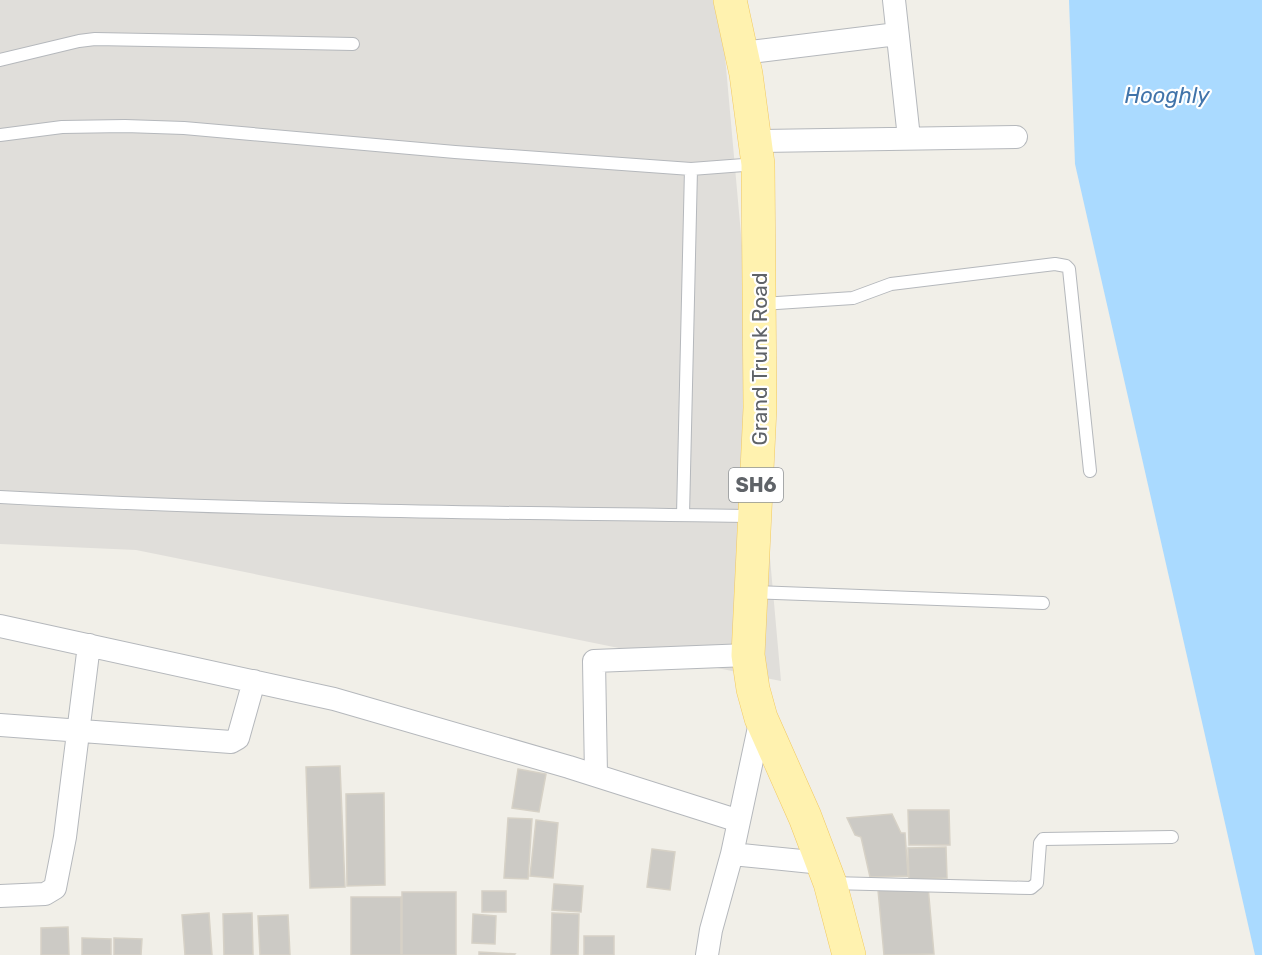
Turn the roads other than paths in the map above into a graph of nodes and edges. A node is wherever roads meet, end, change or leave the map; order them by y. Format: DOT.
graph roads {
  1 [pos="730,0"];
  2 [pos="894,0"];
  3 [pos="897,34"];
  4 [pos="353,44"];
  5 [pos="742,53"];
  6 [pos="0,60"];
  7 [pos="0,135"];
  8 [pos="1016,137"];
  9 [pos="909,138"];
  10 [pos="757,153"];
  11 [pos="691,169"];
  12 [pos="760,304"];
  13 [pos="1090,471"];
  14 [pos="0,497"];
  15 [pos="683,515"];
  16 [pos="755,516"];
  17 [pos="751,592"];
  18 [pos="1043,603"];
  19 [pos="0,626"];
  20 [pos="89,645"];
  21 [pos="748,655"];
  22 [pos="254,681"];
  23 [pos="761,718"];
  24 [pos="0,725"];
  25 [pos="80,730"];
  26 [pos="596,775"];
  27 [pos="739,821"];
  28 [pos="1172,837"];
  29 [pos="732,854"];
  30 [pos="826,873"];
  31 [pos="0,896"];
  32 [pos="707,955"];
  33 [pos="849,955"];
  1 -- 5 [label="main road, Grand Trunk Road / SH6"];
  2 -- 3 [label="street"];
  3 -- 5 [label="street"];
  3 -- 9 [label="street"];
  4 -- 6 [label="lane"];
  5 -- 10 [label="main road, Grand Trunk Road / SH6"];
  7 -- 11 [label="lane"];
  8 -- 9 [label="street"];
  9 -- 10 [label="street"];
  10 -- 11 [label="lane"];
  10 -- 12 [label="main road, Grand Trunk Road / SH6"];
  11 -- 15 [label="lane"];
  12 -- 13 [label="lane"];
  12 -- 16 [label="main road, Grand Trunk Road / SH6"];
  14 -- 15 [label="lane"];
  15 -- 16 [label="lane"];
  16 -- 17 [label="main road, Grand Trunk Road / SH6"];
  17 -- 18 [label="lane"];
  17 -- 21 [label="main road, Grand Trunk Road / SH6"];
  19 -- 20 [label="street"];
  20 -- 22 [label="street"];
  20 -- 25 [label="street"];
  21 -- 23 [label="main road, Grand Trunk Road / SH6"];
  21 -- 26 [label="street"];
  22 -- 25 [label="street"];
  22 -- 26 [label="street"];
  23 -- 27 [label="street"];
  23 -- 30 [label="main road, Grand Trunk Road / SH6"];
  24 -- 25 [label="street"];
  25 -- 31 [label="street"];
  26 -- 27 [label="street"];
  27 -- 29 [label="street"];
  28 -- 30 [label="lane"];
  29 -- 30 [label="street"];
  29 -- 32 [label="street"];
  30 -- 33 [label="main road, Grand Trunk Road / SH6"];
}
